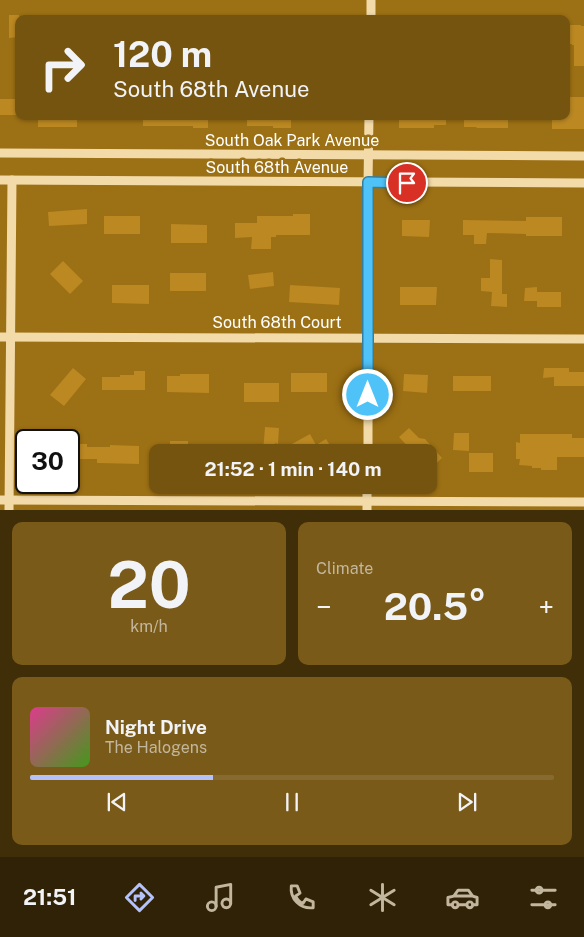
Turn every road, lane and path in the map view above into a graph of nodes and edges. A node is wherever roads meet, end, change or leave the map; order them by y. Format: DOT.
graph roads {
  1 [pos="371,0"];
  2 [pos="371,15"];
  3 [pos="369,120"];
  4 [pos="0,153"];
  5 [pos="368,156"];
  6 [pos="584,156"];
  7 [pos="0,180"];
  8 [pos="12,180"];
  9 [pos="368,182"];
  10 [pos="584,183"];
  11 [pos="0,337"];
  12 [pos="10,337"];
  13 [pos="368,338"];
  14 [pos="584,338"];
  15 [pos="368,444"];
  16 [pos="584,502"];
  17 [pos="6,503"];
  18 [pos="367,506"];
  1 -- 2 [label="street"];
  3 -- 5 [label="street"];
  4 -- 5 [label="street, South Oak Park Avenue"];
  5 -- 6 [label="street, South Oak Park Avenue"];
  5 -- 9 [label="street"];
  7 -- 8 [label="street, South 68th Avenue"];
  8 -- 9 [label="street, South 68th Avenue"];
  8 -- 12 [label="street"];
  9 -- 10 [label="street, South 68th Avenue"];
  9 -- 13 [label="street"];
  11 -- 12 [label="street, South 68th Court"];
  12 -- 13 [label="street, South 68th Court"];
  12 -- 17 [label="street"];
  13 -- 14 [label="street, South 68th Court"];
  13 -- 15 [label="street"];
  16 -- 18 [label="street"];
  17 -- 18 [label="street"];
}
